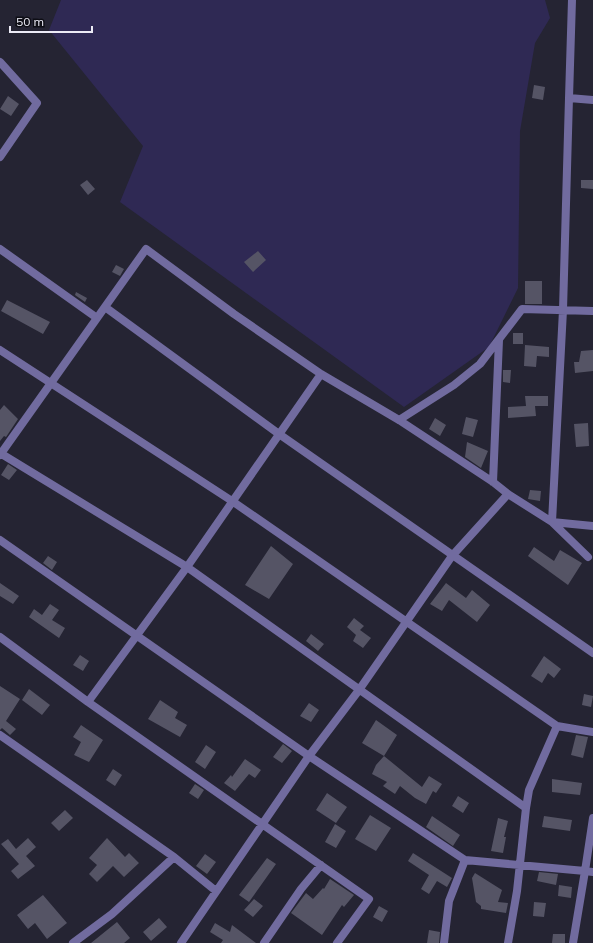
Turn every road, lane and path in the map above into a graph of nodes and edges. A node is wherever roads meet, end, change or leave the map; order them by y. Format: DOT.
graph roads {
  1 [pos="572,0"];
  2 [pos="0,62"];
  3 [pos="569,98"];
  4 [pos="593,100"];
  5 [pos="2,151"];
  6 [pos="0,249"];
  7 [pos="104,307"];
  8 [pos="563,310"];
  9 [pos="593,312"];
  10 [pos="97,318"];
  11 [pos="499,340"];
  12 [pos="0,350"];
  13 [pos="321,374"];
  14 [pos="51,383"];
  15 [pos="399,420"];
  16 [pos="279,434"];
  17 [pos="0,454"];
  18 [pos="493,482"];
  19 [pos="508,494"];
  20 [pos="232,500"];
  21 [pos="552,522"];
  22 [pos="593,526"];
  23 [pos="0,540"];
  24 [pos="452,556"];
  25 [pos="588,557"];
  26 [pos="187,567"];
  27 [pos="406,622"];
  28 [pos="136,635"];
  29 [pos="0,637"];
  30 [pos="593,653"];
  31 [pos="359,690"];
  32 [pos="88,702"];
  33 [pos="557,726"];
  34 [pos="593,732"];
  35 [pos="0,735"];
  36 [pos="309,756"];
  37 [pos="526,808"];
  38 [pos="593,818"];
  39 [pos="261,824"];
  40 [pos="174,857"];
  41 [pos="465,860"];
  42 [pos="520,864"];
  43 [pos="321,865"];
  44 [pos="589,872"];
  45 [pos="216,891"];
  46 [pos="72,943"];
  47 [pos="180,943"];
  48 [pos="264,943"];
  49 [pos="337,943"];
  50 [pos="444,943"];
  51 [pos="508,943"];
  52 [pos="573,943"];
  1 -- 3 [label="street"];
  2 -- 5 [label="street"];
  3 -- 4 [label="street"];
  3 -- 8 [label="street"];
  6 -- 10 [label="street"];
  7 -- 10 [label="street"];
  7 -- 13 [label="street"];
  7 -- 16 [label="street"];
  8 -- 9 [label="street"];
  8 -- 11 [label="street"];
  8 -- 21 [label="street"];
  10 -- 14 [label="street"];
  11 -- 15 [label="street"];
  11 -- 18 [label="street"];
  12 -- 14 [label="street"];
  13 -- 15 [label="street"];
  13 -- 16 [label="street"];
  14 -- 17 [label="street"];
  14 -- 20 [label="street"];
  15 -- 18 [label="street"];
  16 -- 20 [label="street"];
  16 -- 24 [label="street"];
  17 -- 26 [label="street"];
  18 -- 19 [label="street"];
  19 -- 21 [label="street"];
  19 -- 24 [label="street"];
  20 -- 26 [label="street"];
  20 -- 27 [label="street"];
  21 -- 22 [label="street"];
  21 -- 25 [label="street"];
  23 -- 28 [label="street"];
  24 -- 27 [label="street"];
  24 -- 30 [label="street"];
  26 -- 28 [label="street"];
  26 -- 31 [label="street"];
  27 -- 31 [label="street"];
  27 -- 33 [label="street"];
  28 -- 32 [label="street"];
  28 -- 36 [label="street"];
  29 -- 32 [label="street"];
  31 -- 36 [label="street"];
  31 -- 37 [label="street"];
  32 -- 39 [label="street"];
  33 -- 34 [label="street"];
  33 -- 37 [label="street"];
  35 -- 40 [label="street"];
  36 -- 39 [label="street"];
  36 -- 41 [label="street"];
  37 -- 42 [label="street"];
  38 -- 44 [label="street"];
  39 -- 43 [label="street"];
  39 -- 45 [label="street"];
  40 -- 45 [label="street"];
  40 -- 46 [label="street"];
  41 -- 42 [label="street"];
  41 -- 50 [label="street"];
  42 -- 44 [label="street"];
  42 -- 51 [label="street"];
  43 -- 48 [label="street"];
  43 -- 49 [label="street"];
  44 -- 52 [label="street"];
  45 -- 47 [label="street"];
}
